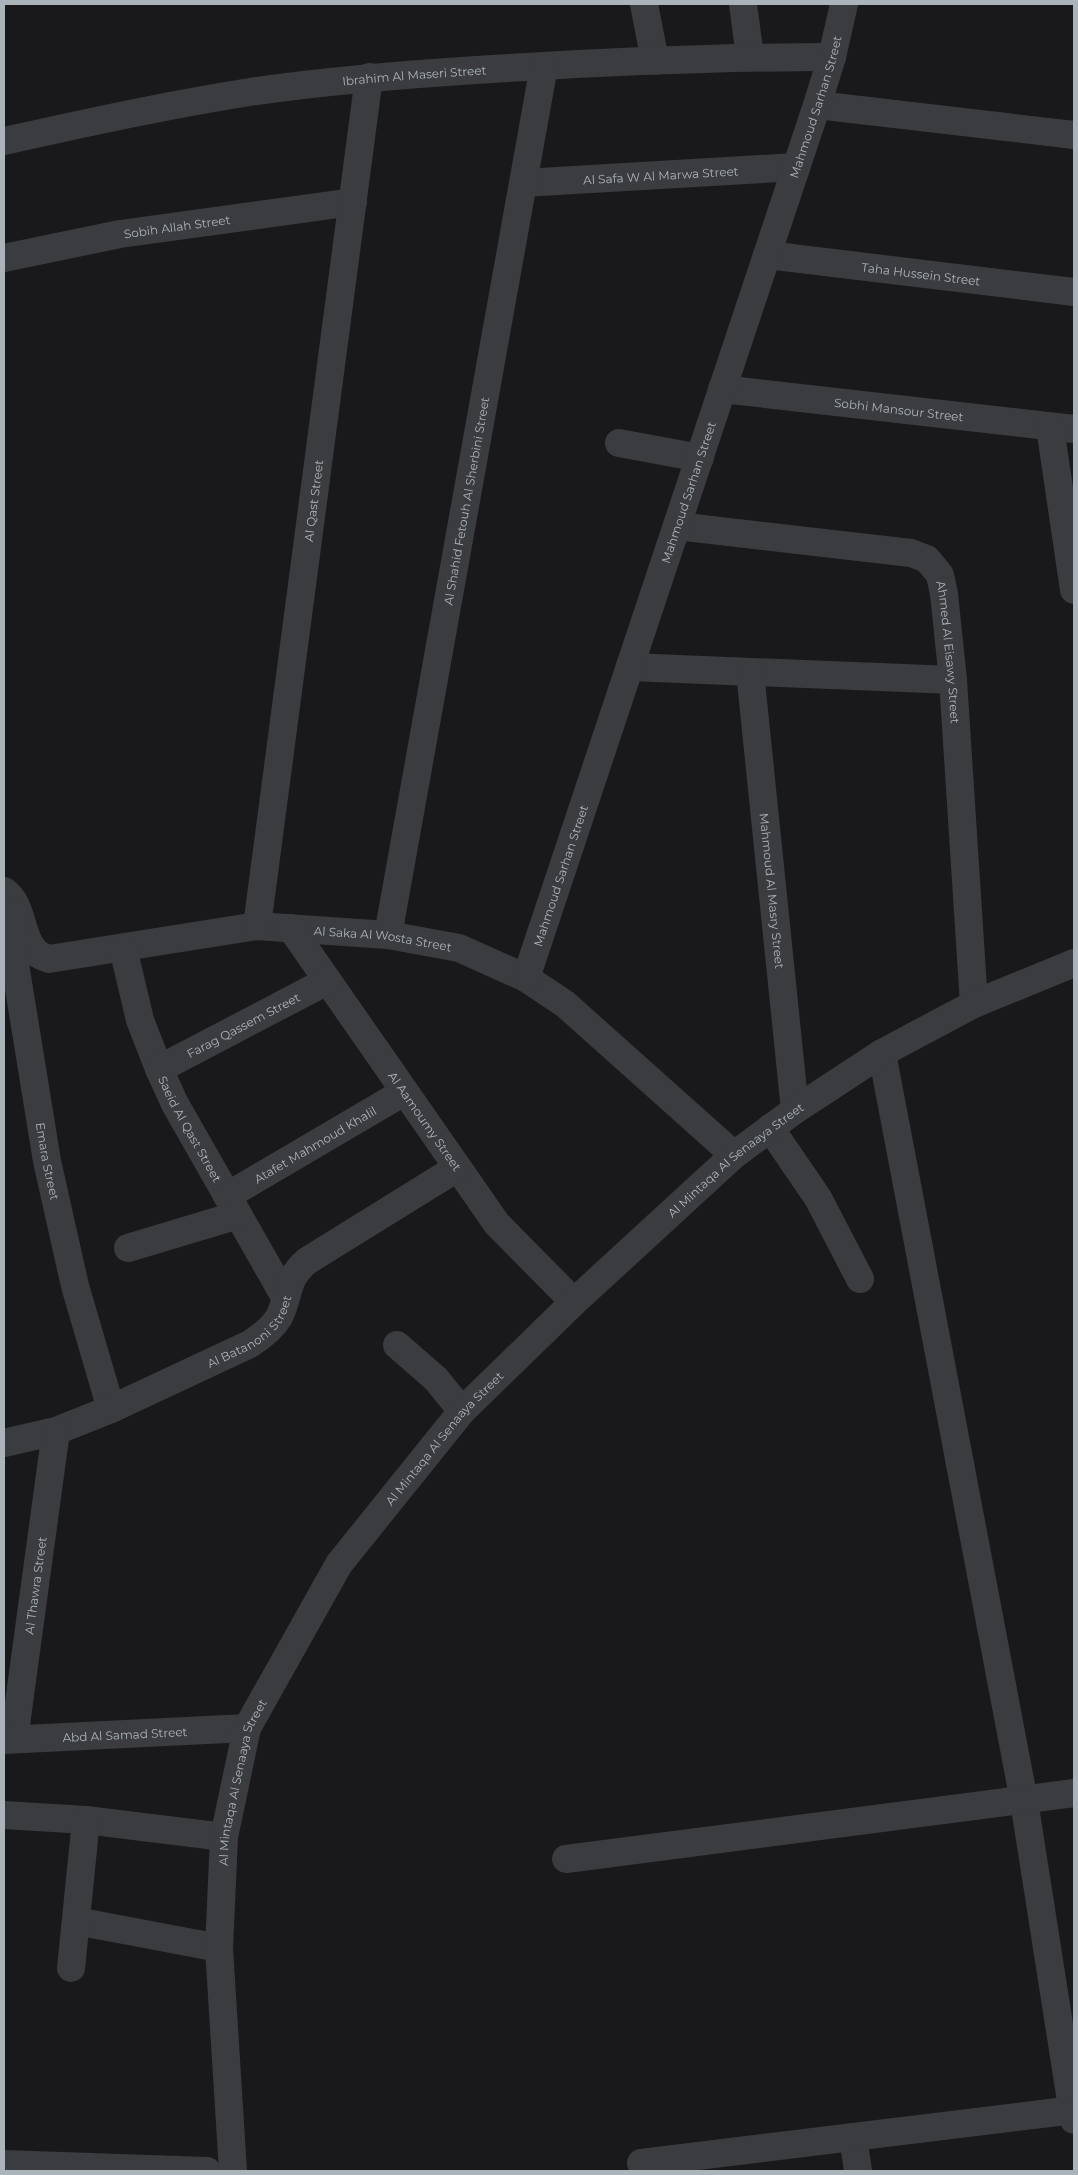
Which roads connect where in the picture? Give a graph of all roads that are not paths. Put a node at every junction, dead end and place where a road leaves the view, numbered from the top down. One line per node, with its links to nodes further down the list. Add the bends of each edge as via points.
1 (644, 4): 6 (street)
2 (743, 4): 4 (street)
3 (844, 4): 5 (street, Mahmoud Sarhan Street)
4 (750, 57): 5 (street, Ibrahim Al Maseri Street); 6 (street, Ibrahim Al Maseri Street)
5 (832, 57): 9 (street, Mahmoud Sarhan Street)
6 (655, 61): 7 (street, Ibrahim Al Maseri Street)
7 (544, 66): 8 (street, Ibrahim Al Maseri Street); 13 (street, Al Shahid Fetouh Al Sherbini Street)
8 (369, 77): 11 (street, Ibrahim Al Maseri Street, via 144,110); 14 (street, Al Qast Street)
9 (817, 105): 10 (street); 12 (street, Mahmoud Sarhan Street)
10 (1074, 135)
11 (4, 141)
12 (796, 167): 13 (street, Al Safa W Al Marwa Street); 15 (street, Mahmoud Sarhan Street)
13 (523, 184): 30 (street, Al Shahid Fetouh Al Sherbini Street)
14 (353, 202): 16 (street, Sobih Allah Street, via 120,234); 28 (street, Al Qast Street)
15 (767, 255): 17 (street, Taha Hussein Street); 18 (street, Mahmoud Sarhan Street)
16 (4, 258)
17 (1074, 292)
18 (722, 390): 19 (street, Sobhi Mansour Street); 21 (street, Mahmoud Sarhan Street)
19 (1062, 428): 23 (street)
20 (619, 443): 21 (street)
21 (700, 458): 22 (street, Mahmoud Sarhan Street)
22 (677, 526): 24 (street, Mahmoud Sarhan Street); 26 (street, Ahmed Al Eisawy Street, via 912,553 927,559 940,575)
23 (1074, 590)
24 (630, 667): 25 (street); 33 (street, Mahmoud Sarhan Street)
25 (750, 672): 26 (street); 39 (street, Mahmoud Al Masry Street)
26 (953, 680): 35 (street, Ahmed Al Eisawy Street)
27 (11, 899): 31 (street, Al Saka Al Wosta Street, via 37,954 49,959); 49 (street, Emara Street, via 14,958 47,1161 76,1286)
28 (257, 926): 29 (street, Al Saka Al Wosta Street); 31 (street, Al Saka Al Wosta Street)
29 (291, 928): 30 (street, Al Saka Al Wosta Street); 34 (street, Al Aamoumy Street)
30 (388, 935): 33 (street, Al Saka Al Wosta Street, via 459,948)
31 (123, 948): 37 (street, Saeid Al Qast Street, via 140,1020)
32 (1074, 964): 35 (street, Al Mintaqa Al Senaaya Street)
33 (526, 978): 41 (street, Al Saka Al Wosta Street, via 564,1004)
34 (327, 981): 37 (street, Farag Qassem Street); 38 (street, Al Aamoumy Street)
35 (974, 1004): 36 (street, Al Mintaqa Al Senaaya Street)
36 (882, 1053): 39 (street, Al Mintaqa Al Senaaya Street); 56 (street)
37 (159, 1069): 43 (street, Saeid Al Qast Street)
38 (404, 1092): 42 (street, Al Aamoumy Street); 43 (street, Atafet Mahmoud Khalil)
39 (795, 1110): 40 (street, Al Mintaqa Al Senaaya Street)
40 (770, 1128): 41 (street, Al Mintaqa Al Senaaya Street); 45 (street, via 818,1198)
41 (734, 1156): 47 (street, Al Mintaqa Al Senaaya Street)
42 (457, 1168): 46 (street, Al Batanoni Street, via 308,1261 296,1271); 47 (street, Al Aamoumy Street, via 497,1224)
43 (233, 1205): 44 (street, Atafet Mahmoud Khalil); 46 (street, Saeid Al Qast Street)
44 (128, 1248)
45 (860, 1279)
46 (285, 1297): 49 (street, Al Batanoni Street, via 279,1317 266,1333 250,1344)
47 (574, 1302): 50 (street, Al Mintaqa Al Senaaya Street)
48 (397, 1345): 50 (street, via 436,1379)
49 (111, 1409): 51 (street, Al Batanoni Street)
50 (462, 1411): 53 (street, Al Mintaqa Al Senaaya Street, via 339,1564)
51 (56, 1431): 52 (street, Al Batanoni Street); 54 (street, Al Thawra Street)
52 (4, 1442)
53 (247, 1728): 54 (street, Abd Al Samad Street); 59 (street, Al Mintaqa Al Senaaya Street)
54 (9, 1740)
55 (1074, 1793): 56 (street)
56 (1024, 1801): 60 (street); 64 (street)
57 (4, 1815): 58 (street)
58 (86, 1820): 59 (street); 61 (street)
59 (224, 1838): 62 (street, Al Mintaqa Al Senaaya Street)
60 (566, 1859)
61 (76, 1921): 62 (street); 63 (street)
62 (220, 1948): 69 (street, Al Mintaqa Al Senaaya Street)
63 (71, 1968)
64 (1074, 2113): 65 (street)
65 (853, 2137): 66 (street); 70 (street)
66 (641, 2163)
67 (4, 2164): 68 (street)
68 (208, 2171)
69 (233, 2171)
70 (858, 2171)

